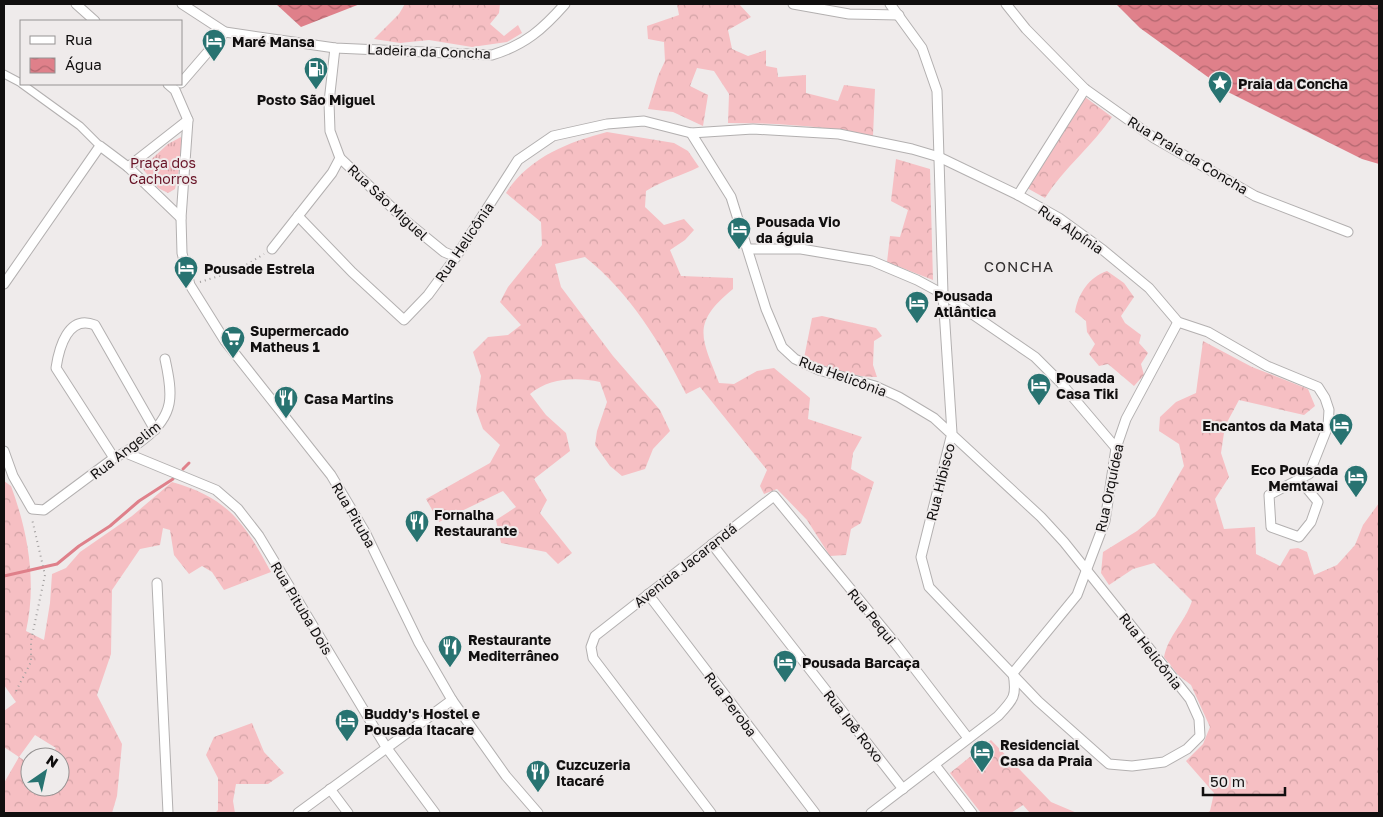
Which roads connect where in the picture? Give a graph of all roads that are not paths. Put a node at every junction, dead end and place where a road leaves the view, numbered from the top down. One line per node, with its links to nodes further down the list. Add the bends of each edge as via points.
1 (76, 4): 8 (street)
2 (182, 4): 9 (street)
3 (565, 4): 10 (street, Ladeira da Concha, via 545,26 515,48 492,55)
4 (793, 4): 7 (street, via 849,14)
5 (890, 4): 7 (street, Rua Hibisco)
6 (1006, 4): 16 (street, Rua Praia da Concha)
7 (899, 14): 20 (street, Rua Hibisco, via 922,48 932,72 937,91)
8 (94, 20)
9 (225, 32): 10 (street, Ladeira da Concha); 12 (street)
10 (335, 48): 21 (street, Rua São Miguel, via 329,102 330,131)
11 (4, 74): 13 (street)
12 (182, 82)
13 (20, 83)
14 (23, 85): 19 (street, via 80,126)
15 (179, 86): 17 (street)
16 (1085, 89): 23 (street); 26 (street, Rua Praia da Concha, via 1154,138 1255,196)
17 (188, 120): 22 (street); 25 (street, Rua Pituba)
18 (691, 133): 20 (street, Rua Alpínia, via 753,129 839,134 912,148); 28 (street, Rua Helicônia, via 732,197); 29 (street, Rua Helicônia, via 644,121 607,124 553,136 518,160)
19 (100, 146): 22 (street); 30 (street)
20 (939, 157): 23 (street, Rua Alpínia); 31 (street, Rua Hibisco)
21 (340, 158): 24 (street); 29 (street, Rua São Miguel, via 406,221 444,252)
22 (128, 167): 25 (street)
23 (1018, 195): 32 (street, Rua Alpínia, via 1059,218 1103,250 1149,288)
24 (298, 216): 27 (street); 29 (street, Rua Helicônia, via 404,320 428,295)
25 (180, 218): 47 (street, Rua Pituba, via 182,253 190,285 225,341 331,475 365,532)
26 (1348, 232)
27 (272, 249)
28 (748, 249): 31 (street, via 801,249 872,261); 35 (street, Rua Helicônia, via 766,309 782,347 795,359 899,397)
29 (456, 257)
30 (4, 284)
31 (943, 294): 35 (street, Rua Hibisco); 36 (street, via 1035,357)
32 (1178, 322): 36 (street, Rua Orquídea, via 1126,419); 40 (street, via 1208,332 1267,366 1318,387 1329,410 1328,426 1310,474)
33 (165, 360): 34 (street, Rua Angelim, via 171,385 170,407)
34 (155, 430): 38 (street, Rua Angelim); 39 (street, via 95,325 78,323 59,348 56,368)
35 (952, 433): 43 (street, Rua Helicônia, via 1042,517); 46 (street, Rua Hibisco, via 921,557 929,586)
36 (1116, 448): 43 (street, Rua Orquídea, via 1105,521)
37 (4, 451): 39 (street, Rua Angelim, via 13,476 32,509 44,510)
38 (126, 453): 39 (street, Rua Angelim); 50 (street, Rua Pituba Dois, via 216,490 238,509 259,536)
39 (114, 458)
40 (1300, 480): 40 (street, via 1268,495 1271,527 1298,537 1311,522 1318,502)
41 (774, 496): 42 (street, Avenida Jacarandá); 49 (street, Rua Pequi)
42 (712, 544): 45 (street, Avenida Jacarandá); 53 (street, Rua Ipê Roxo)
43 (1087, 571): 46 (street, Rua Orquídea, via 1077,595); 48 (street, Rua Helicônia, via 1190,699)
44 (157, 583): 54 (street)
45 (648, 594): 59 (street, Avenida Jacarandá, via 595,636 591,646 593,658); 60 (street, Rua Peroba)
46 (1013, 672): 48 (street, Rua Hibisco, via 1038,701 1108,764 1132,766 1164,762 1187,749 1200,736); 49 (street, via 1016,692 1012,702)
47 (452, 700): 50 (street); 58 (street, Rua Pituba, via 506,776)
48 (1199, 719)
49 (968, 738): 51 (street)
50 (386, 747): 52 (street); 57 (street, Rua Pituba Dois)
51 (935, 765): 53 (street); 62 (street)
52 (330, 789): 55 (street); 56 (street)
53 (903, 789): 61 (street)
54 (168, 813)
55 (298, 813)
56 (348, 813)
57 (435, 813)
58 (538, 813)
59 (711, 813)
60 (815, 813)
61 (872, 813)
62 (972, 813)

